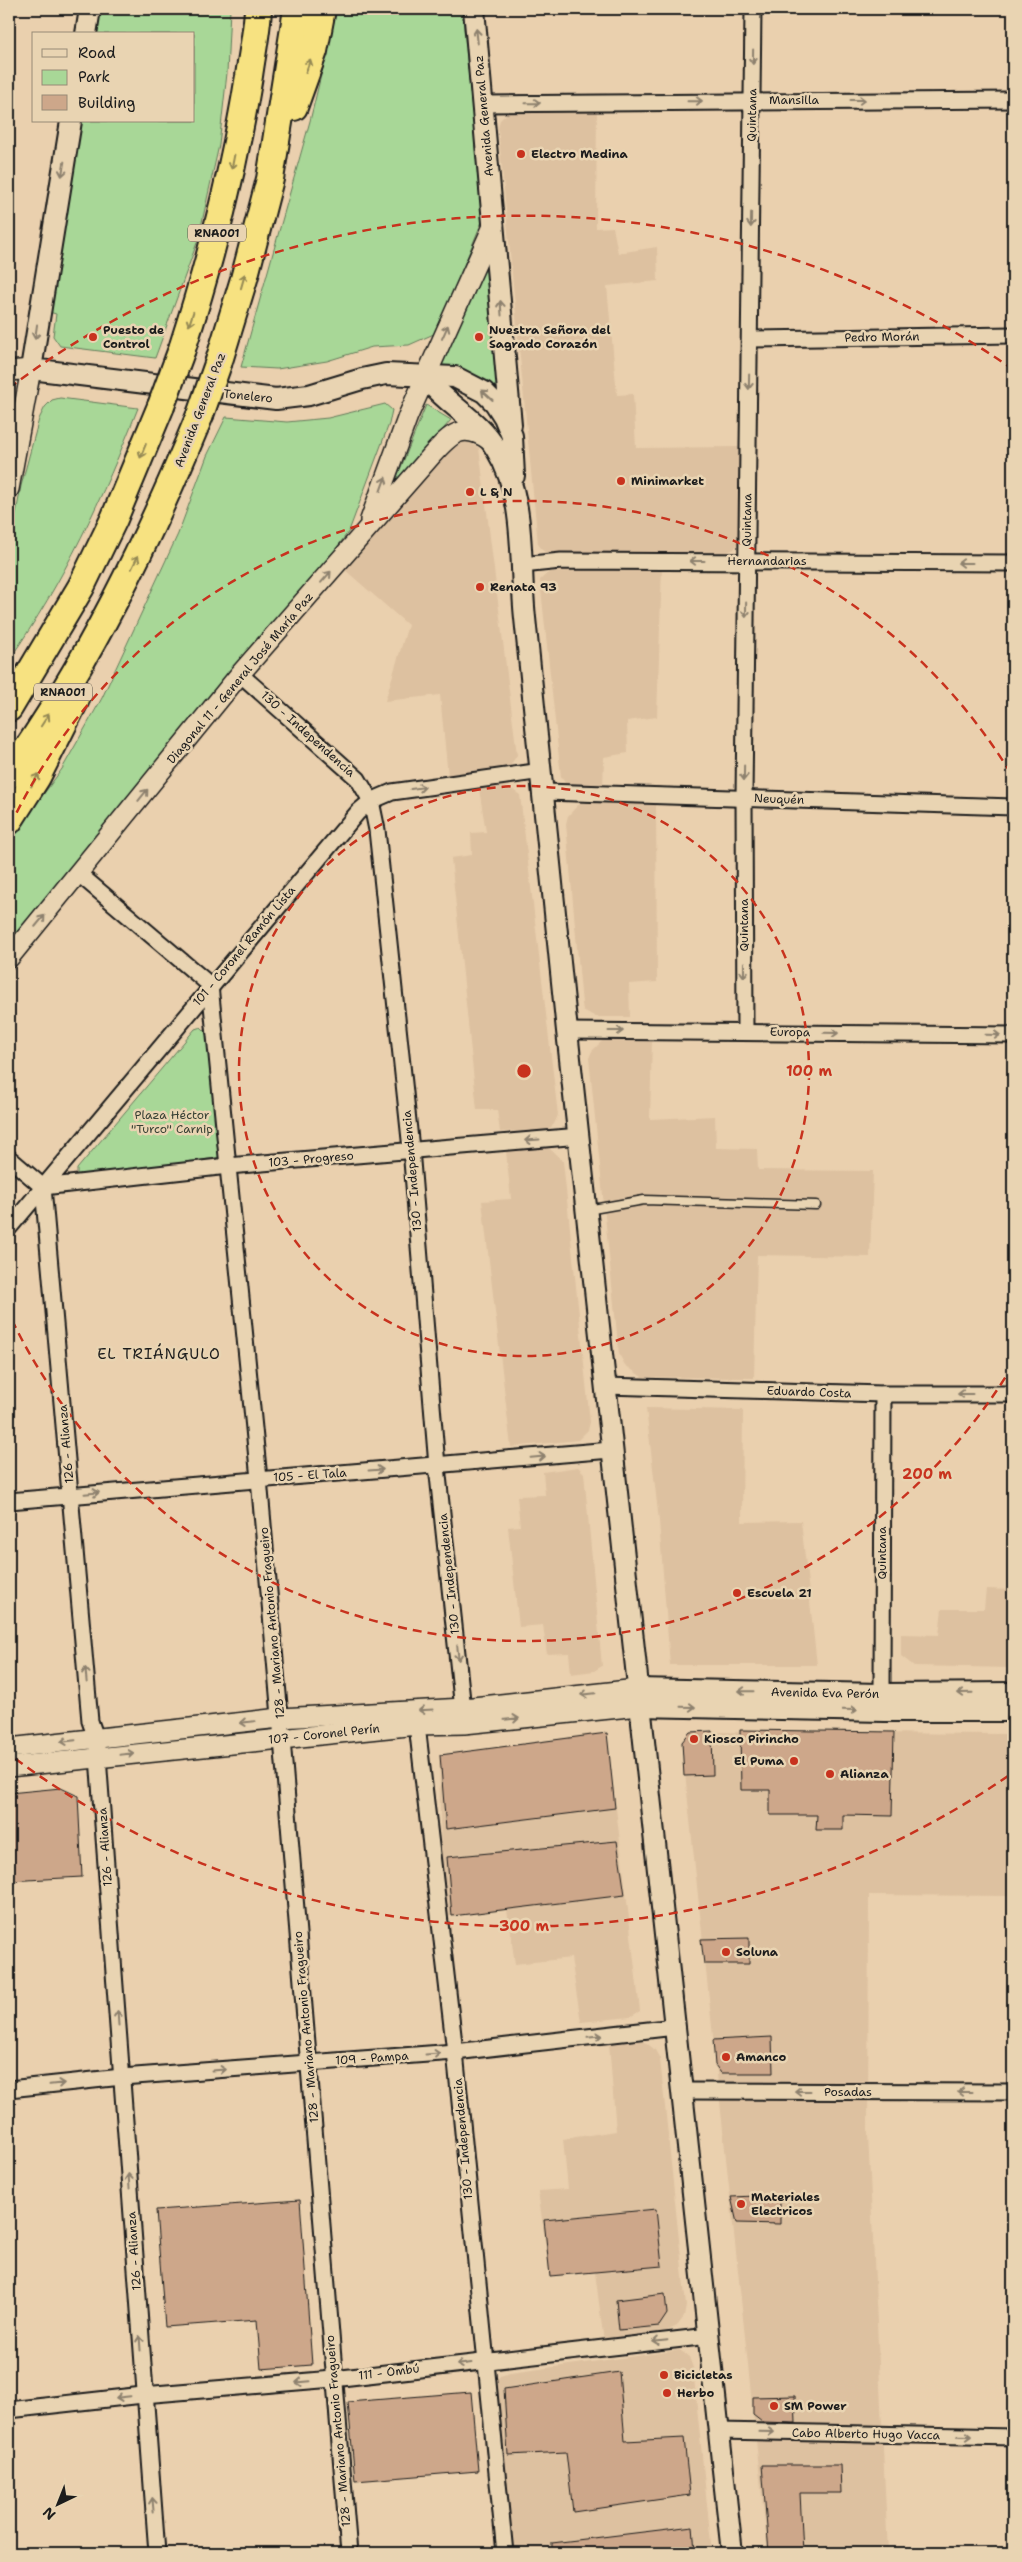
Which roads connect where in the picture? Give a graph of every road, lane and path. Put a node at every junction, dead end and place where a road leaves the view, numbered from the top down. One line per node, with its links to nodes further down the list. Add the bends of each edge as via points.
1 (90, 9): 8 (main road)
2 (242, 9): 12 (highway)
3 (258, 9): 12 (highway, RNA001)
4 (297, 9): 14 (highway, Avenida General Paz / RNA001)
5 (322, 9): 14 (highway, one-way to 5, via 314,51)
6 (474, 9): 11 (main road, Avenida General Paz, one-way to 6)
7 (753, 9): 9 (street, Quintana, one-way to 9)
8 (86, 32)
9 (753, 100): 10 (street, Mansilla, one-way to 10); 11 (street, Mansilla, one-way to 9); 17 (street, Quintana, one-way to 17)
10 (1013, 100)
11 (484, 104): 15 (main road, Avenida General Paz)
12 (243, 114): 29 (highway, RNA001, one-way to 29, bridge, via 217,234 182,349 114,519)
13 (71, 122): 18 (main road, one-way to 18)
14 (270, 179): 30 (highway, Avenida General Paz / RNA001, one-way to 14, bridge, via 171,486 200,415 244,279)
15 (494, 224): 20 (street, Avenida General Paz, one-way to 15); 21 (main road, Avenida General Paz, one-way to 15)
16 (1013, 335): 17 (street, Pedro Morán)
17 (750, 339): 26 (street, Quintana, one-way to 26)
18 (31, 368): 19 (street, Tonelero); 20 (main road, Tonelero, via 276,399 309,395 386,374); 23 (street)
19 (9, 371)
20 (425, 377): 21 (main road, Tonelero, one-way to 20, via 495,403 484,392 455,377); 22 (main road, via 437,393); 25 (street, Avenida General Paz, one-way to 20)
21 (512, 436): 24 (main road, Avenida General Paz)
22 (490, 440): 24 (main road); 25 (street, Diagonal 11 - General José María Paz, via 467,430 447,438)
23 (9, 489)
24 (515, 490): 28 (main road, Avenida General Paz)
25 (366, 529): 31 (street, Diagonal 11 - General José María Paz, one-way to 25)
26 (746, 561): 27 (street, Hernandarias, one-way to 26); 28 (street, Hernandarias, one-way to 28, via 561,561); 37 (street, Quintana, one-way to 37)
27 (1013, 563)
28 (522, 565): 34 (main road, Avenida General Paz, via 524,616)
29 (80, 587): 32 (highway); 33 (highway, RNA001)
30 (113, 606): 35 (highway, Avenida General Paz / RNA001, one-way to 30, via 60,698); 40 (highway, one-way to 30, via 37,777 79,695)
31 (240, 674): 38 (street, 130 - Independencia, via 358,779); 41 (street, Diagonal 11 - General José María Paz, one-way to 31)
32 (9, 685)
33 (9, 708)
34 (542, 771): 36 (main road, Avenida General Paz); 38 (street, 101 - Coronel Ramón Lista, one-way to 34, via 392,792)
35 (9, 775)
36 (545, 792): 37 (street, Neuquén); 45 (main road, Avenida General Paz)
37 (744, 798): 39 (street, Neuquén); 44 (street, Quintana, one-way to 44)
38 (371, 801): 43 (street, 101 - Coronel Ramón Lista, via 344,826); 48 (street, 130 - Independencia, via 378,840)
39 (1013, 807)
40 (9, 821)
41 (79, 874): 42 (street, Diagonal 11 - General José María Paz, one-way to 41); 43 (street)
42 (9, 958)
43 (210, 985): 50 (street, 128 - Mariano Antonio Fragueiro); 51 (street, 101 - Coronel Ramón Lista)
44 (745, 1031): 45 (street, Europa, one-way to 44); 46 (street, Europa, one-way to 46)
45 (567, 1032): 47 (main road, Avenida General Paz)
46 (1013, 1035)
47 (580, 1136): 48 (street, 103 - Progreso, one-way to 48); 53 (main road, Avenida General Paz)
48 (411, 1149): 50 (street, 103 - Progreso); 59 (street, 130 - Independencia)
49 (9, 1158): 51 (street)
50 (228, 1166): 51 (street, 103 - Progreso); 60 (street, 128 - Mariano Antonio Fragueiro)
51 (43, 1187): 54 (street, 101 - Coronel Ramón Lista); 61 (street, 126 - Alianza)
52 (816, 1205): 53 (lane, via 644,1200)
53 (587, 1210): 55 (main road, Avenida General Paz)
54 (9, 1228)
55 (605, 1386): 56 (street, Eduardo Costa); 58 (main road, Avenida General Paz)
56 (883, 1394): 57 (street, Eduardo Costa, one-way to 56); 65 (street, Quintana)
57 (1013, 1394)
58 (611, 1450): 59 (street, 105 - El Tala, one-way to 58); 64 (main road, Avenida General Paz)
59 (437, 1466): 60 (street, 105 - El Tala, one-way to 59); 67 (street, 130 - Independencia, one-way to 67)
60 (259, 1479): 61 (street, 105 - El Tala, one-way to 60); 68 (street, 128 - Mariano Antonio Fragueiro)
61 (71, 1495): 62 (street, 105 - El Tala); 70 (street, 126 - Alianza, one-way to 61, via 90,1721)
62 (9, 1501)
63 (1013, 1693): 65 (main road, Avenida Eva Perón, one-way to 65)
64 (638, 1698): 65 (main road, Avenida Eva Perón); 67 (street, 107 - Coronel Perín); 75 (main road, Avenida General Paz)
65 (884, 1702): 66 (main road, Avenida Eva Perón)
66 (1013, 1711)
67 (464, 1716): 68 (street, 107 - Coronel Perín, one-way to 68); 69 (street, 107 - Coronel Perín)
68 (280, 1718): 70 (street, 107 - Coronel Perín, one-way to 70); 71 (street, 128 - Mariano Antonio Fragueiro)
69 (418, 1725): 71 (street, 107 - Coronel Perín); 76 (street, 130 - Independencia)
70 (96, 1738): 72 (street, 107 - Coronel Perín, one-way to 72); 73 (street, 126 - Alianza)
71 (282, 1738): 73 (street, 107 - Coronel Perín, one-way to 71); 77 (street, 128 - Mariano Antonio Fragueiro)
72 (9, 1748)
73 (98, 1757): 74 (street, 107 - Coronel Perín); 78 (street, 126 - Alianza, one-way to 73)
74 (9, 1767)
75 (675, 2028): 76 (street, 109 - Pampa, one-way to 75); 80 (main road, Avenida General Paz)
76 (455, 2052): 77 (street, 109 - Pampa, one-way to 76); 83 (street, 130 - Independencia)
77 (310, 2063): 78 (street, 109 - Pampa, one-way to 77); 84 (street, 128 - Mariano Antonio Fragueiro)
78 (122, 2077): 79 (street, 109 - Pampa, one-way to 78); 85 (street, 126 - Alianza, one-way to 78)
79 (9, 2089)
80 (682, 2091): 81 (street, Posadas, one-way to 80); 82 (main road, Avenida General Paz)
81 (1013, 2092)
82 (709, 2336): 83 (street, 111 - Ombú, one-way to 83); 87 (main road, Avenida General Paz)
83 (484, 2361): 84 (street, 111 - Ombú, one-way to 84); 91 (street, 130 - Independencia)
84 (333, 2379): 85 (street, 111 - Ombú, one-way to 85); 90 (street, 128 - Mariano Antonio Fragueiro)
85 (143, 2395): 86 (street, 111 - Ombú, one-way to 86); 89 (street, 126 - Alianza, one-way to 85)
86 (9, 2410)
87 (719, 2431): 88 (street, Cabo Alberto Hugo Vacca, one-way to 88); 92 (main road, Avenida General Paz)
88 (1013, 2437)
89 (157, 2553)
90 (349, 2553)
91 (505, 2553)
92 (732, 2553)

